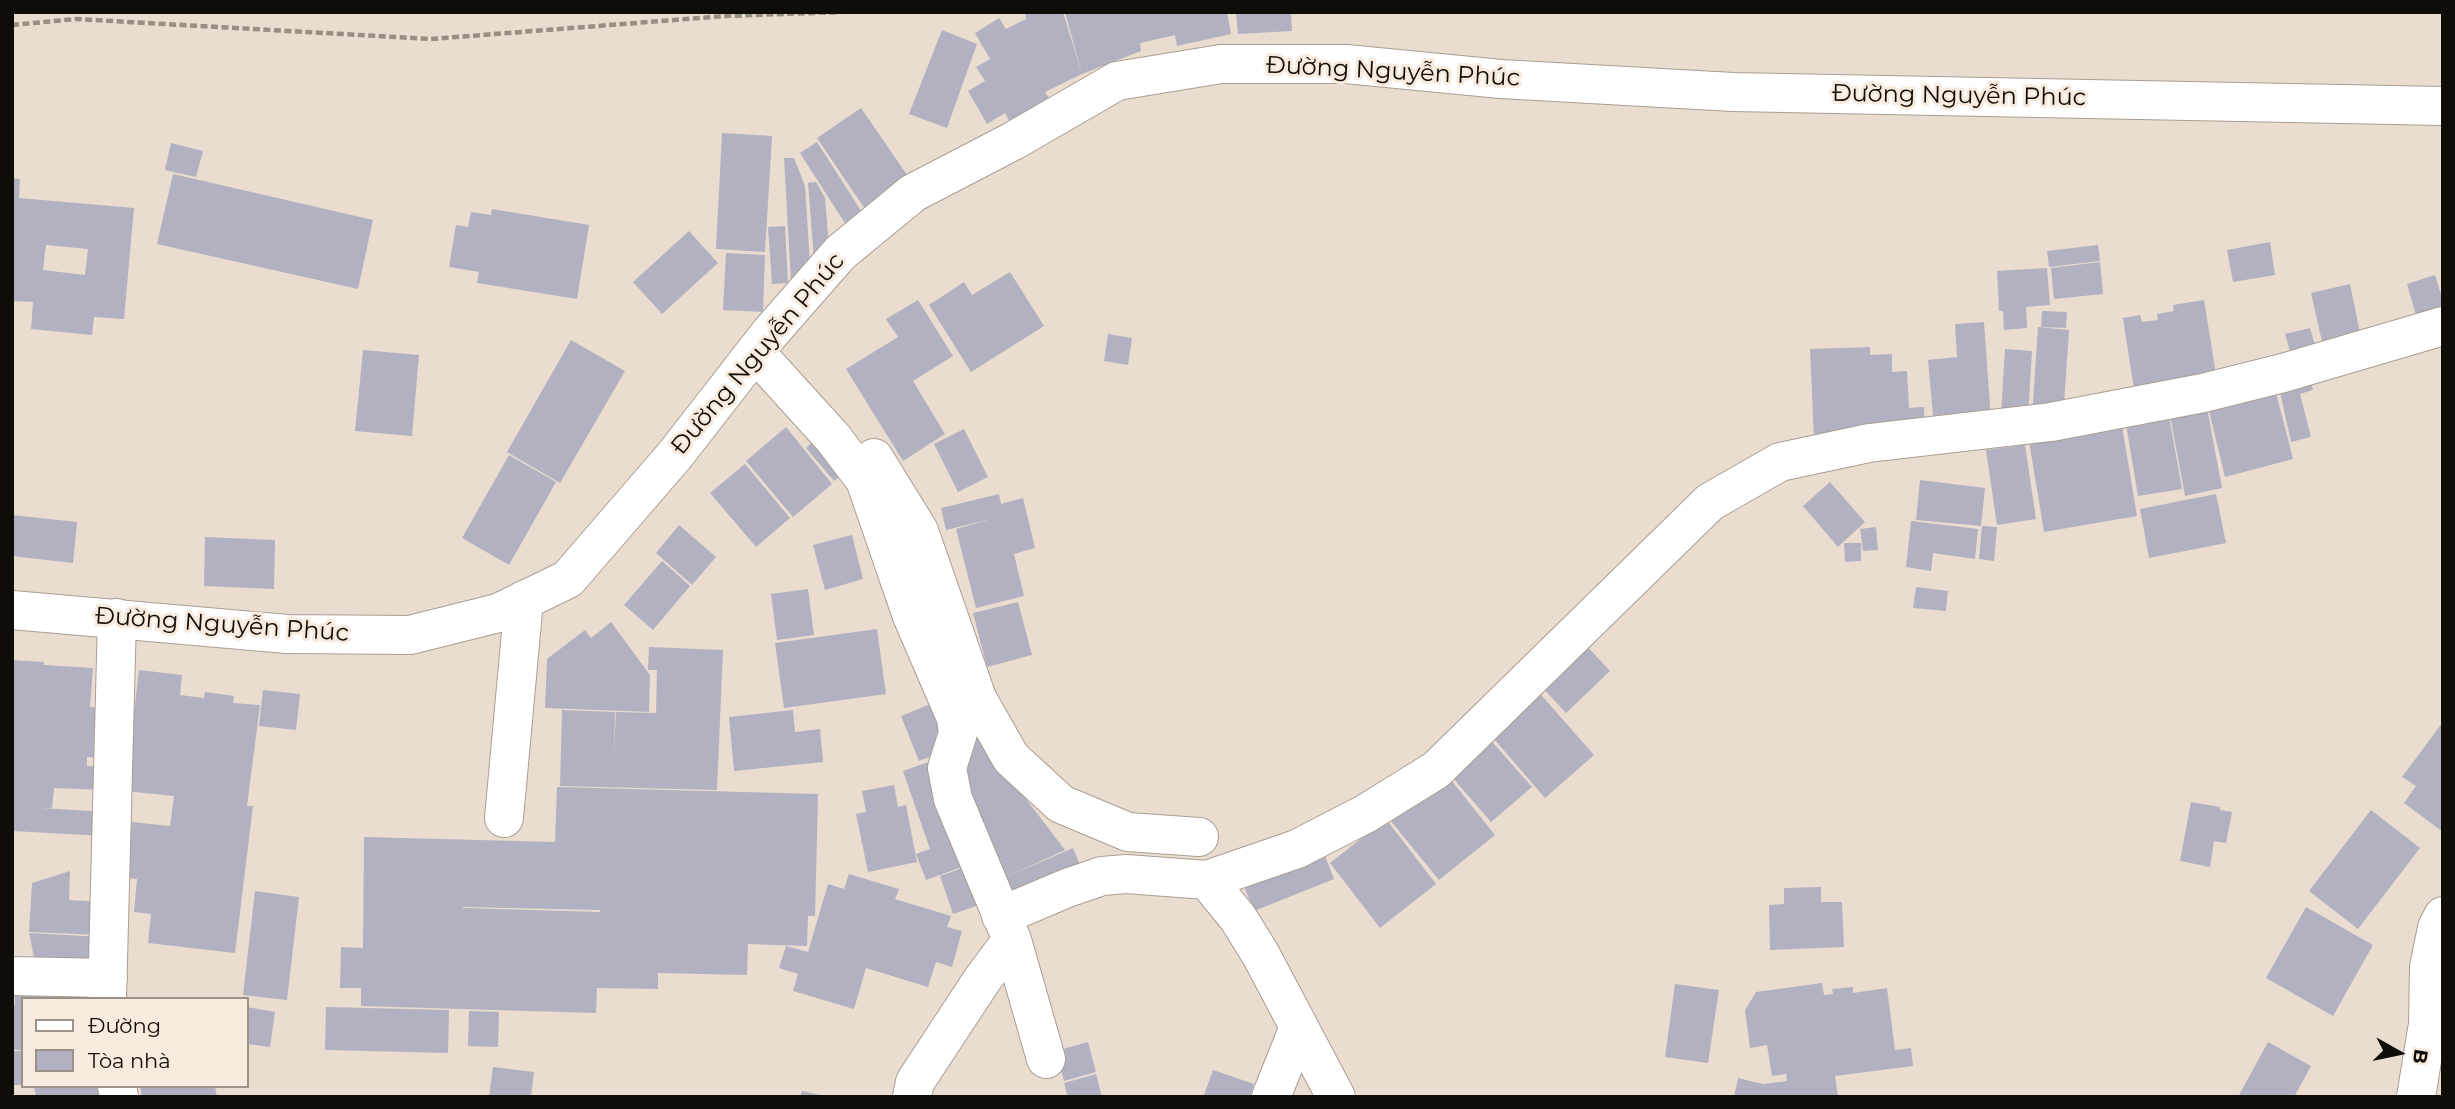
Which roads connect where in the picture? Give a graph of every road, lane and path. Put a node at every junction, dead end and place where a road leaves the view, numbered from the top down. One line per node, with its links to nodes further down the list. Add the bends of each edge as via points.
1 (841, 12): 2 (path, via 726,16 431,39 76,19)
2 (12, 25)
3 (2443, 106): 5 (street, Đường Nguyễn Phúc, via 1733,92 1501,79 1346,64 1221,64 1117,81 913,193 840,253)
4 (2443, 326): 11 (street, via 2203,393 2051,422 1869,443 1780,462 1710,502 1436,770 1297,849)
5 (763, 342): 6 (street, Đường Nguyễn Phúc, via 568,579); 10 (street, via 858,430 919,531 977,698 1011,758 1061,804 1128,832); 13 (street, via 865,480 912,616 956,718 958,733 947,768 953,799)
6 (524, 600): 8 (street, Đường Nguyễn Phúc, via 498,613 410,635 287,634); 9 (street)
7 (12, 610): 8 (street, Đường Nguyễn Phúc)
8 (117, 618): 15 (street)
9 (504, 818)
10 (1199, 837)
11 (1207, 880): 13 (street, via 1102,876 1067,888); 16 (street, via 1238,918)
12 (2443, 916): 21 (street, via 2430,967 2428,1024)
13 (1007, 928): 17 (street); 18 (street, via 982,980 915,1083)
14 (12, 976): 15 (street)
15 (107, 988)
16 (1299, 1027): 19 (street); 20 (street)
17 (1046, 1059)
18 (912, 1097)
19 (1271, 1097)
20 (1336, 1097)
21 (2416, 1097)

